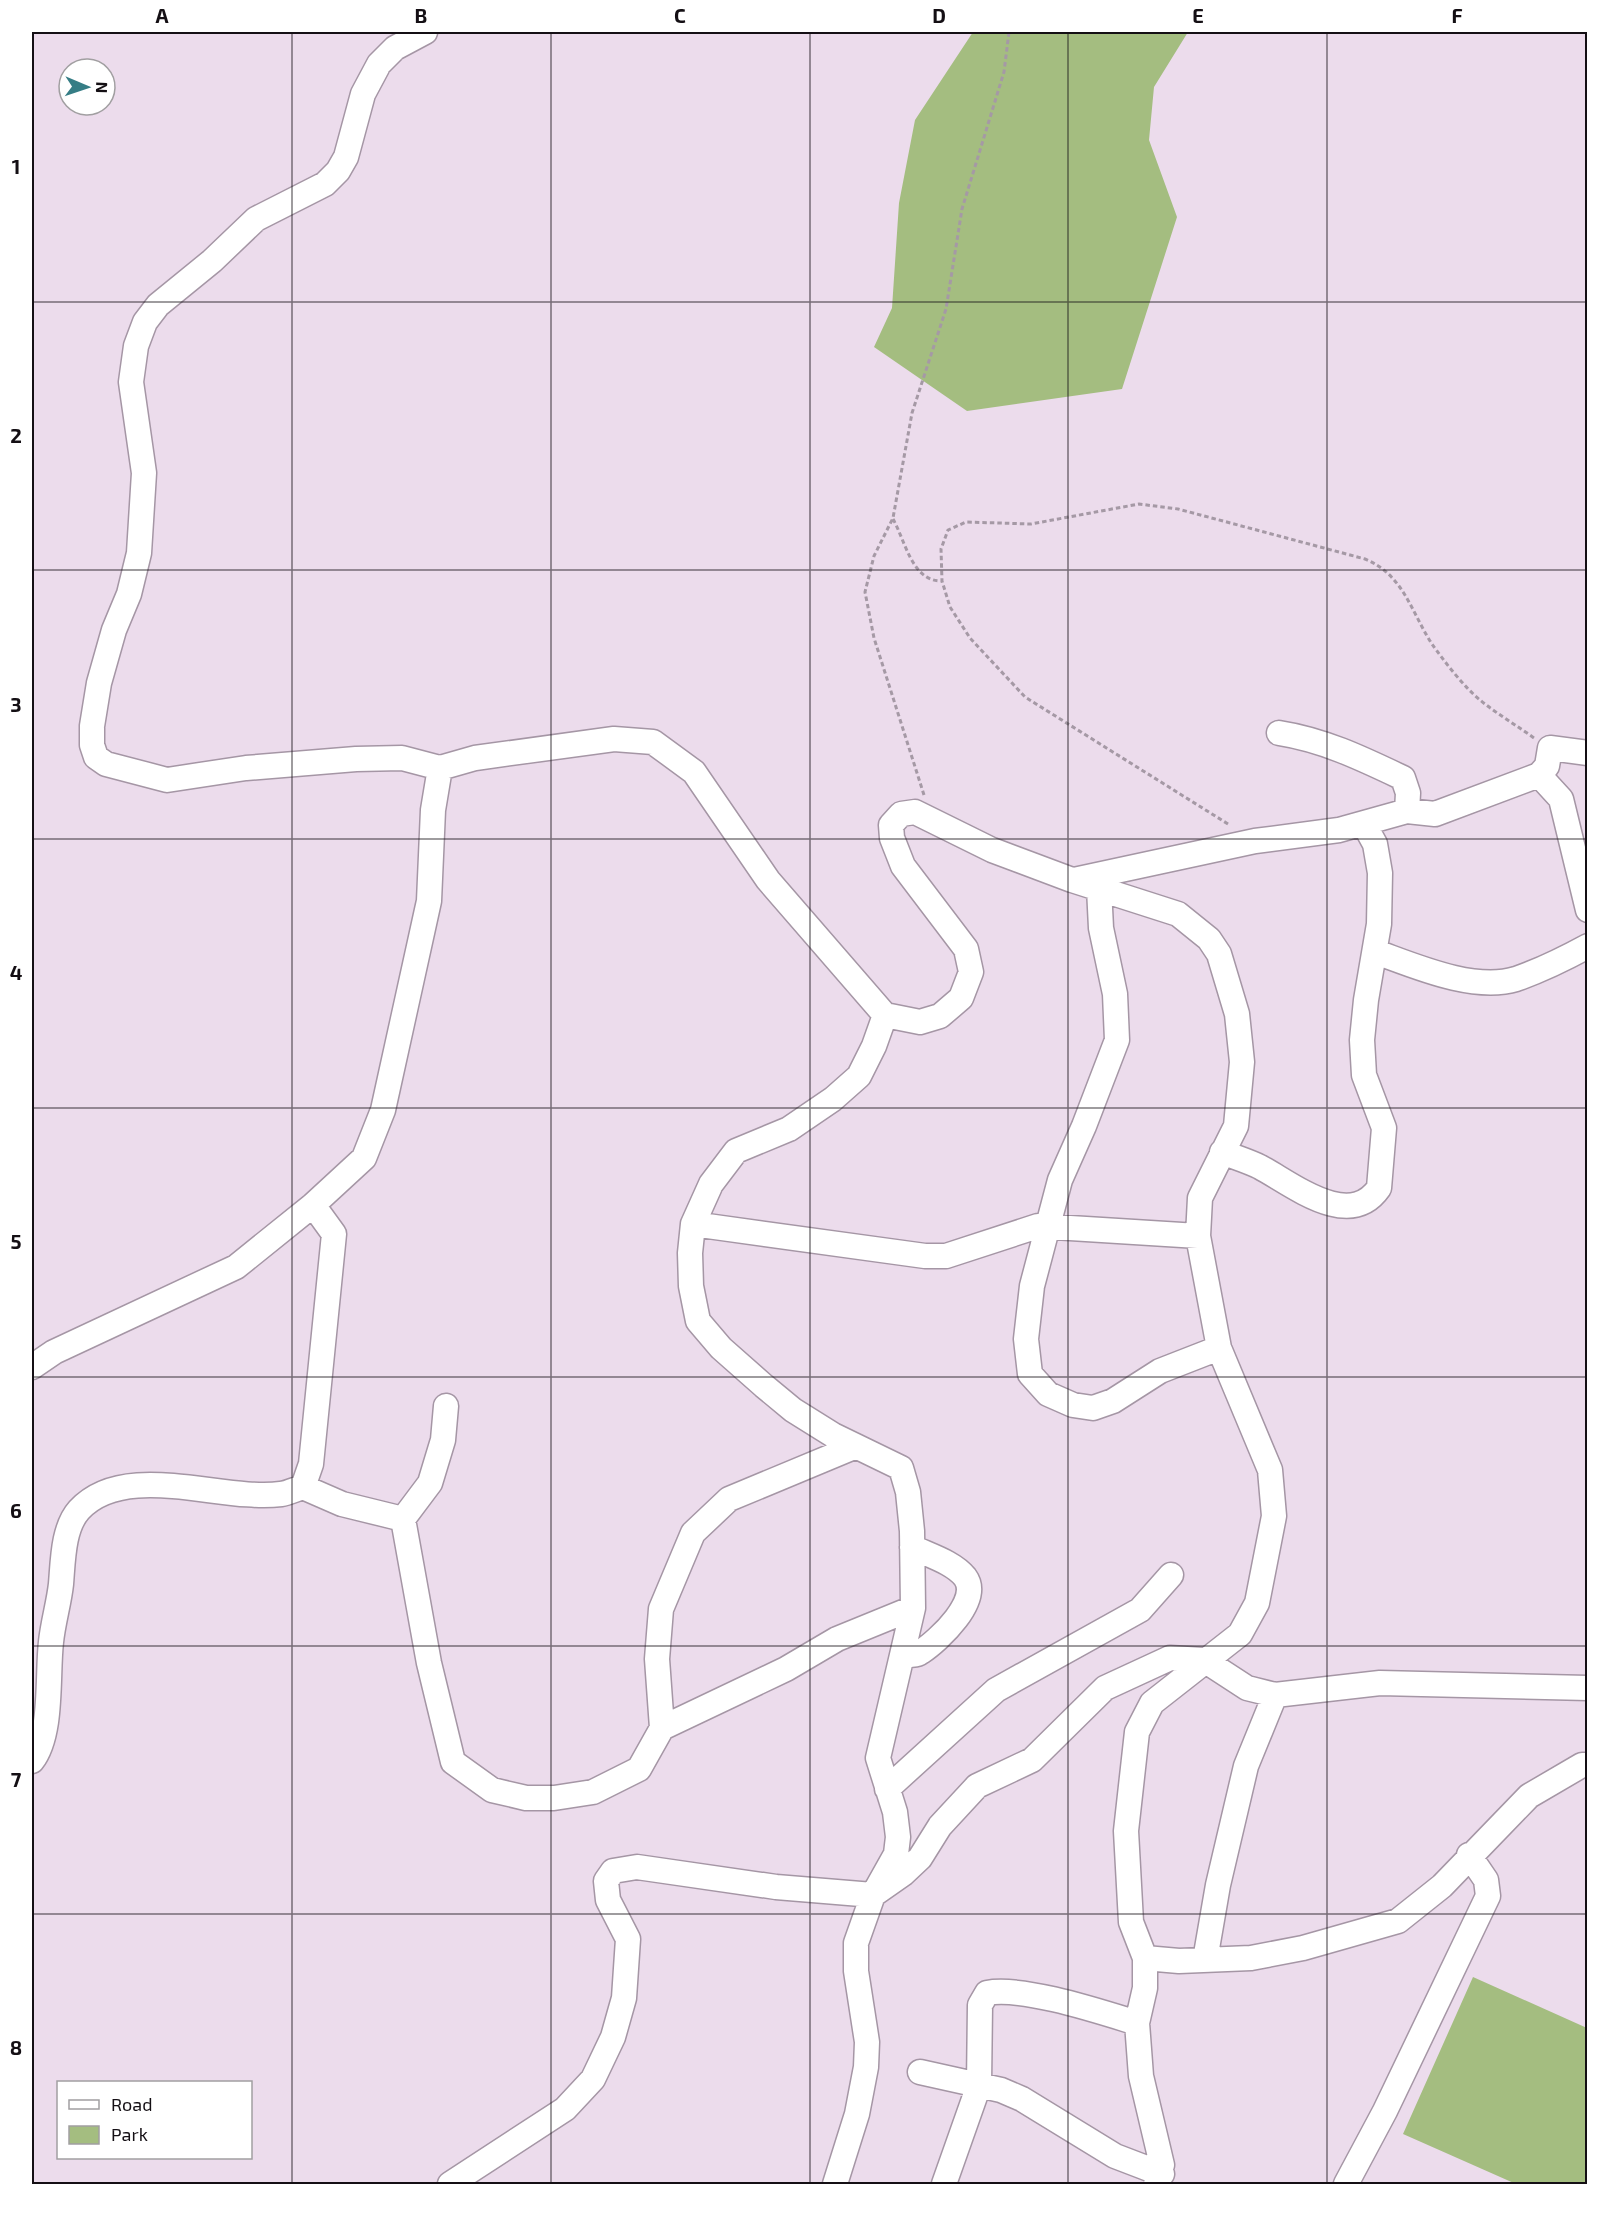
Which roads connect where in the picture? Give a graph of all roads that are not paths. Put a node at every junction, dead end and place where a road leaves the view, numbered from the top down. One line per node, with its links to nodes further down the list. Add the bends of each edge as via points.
1 (425, 32): 4 (street, via 394,48 379,64 363,94 346,157 338,171 325,184 256,219 213,261 158,305 145,322 136,346 131,382 144,473 139,553 99,683 92,745 96,757 106,764 167,780 246,768 356,759 402,758)
2 (1279, 733): 6 (street, via 1352,753 1403,778 1408,793)
3 (1587, 753): 5 (street, via 1550,748 1547,766)
4 (440, 768): 13 (street, via 475,758 614,739 653,742 694,772 768,880); 15 (street, via 433,810 429,900 383,1110 364,1158)
5 (1539, 775): 6 (street, via 1435,814); 10 (street, via 1561,799)
6 (1407, 811): 7 (street)
7 (1364, 824): 8 (street, via 1255,841); 12 (street, via 1376,844 1380,873)
8 (1072, 880): 9 (street); 13 (street, via 992,850 915,812 902,814 891,825 903,866 966,949 971,972 961,998 940,1017 920,1022)
9 (1099, 888): 14 (street, via 1178,914 1209,939 1219,954 1237,1014 1242,1062 1236,1126); 17 (street, via 1101,928 1115,994 1117,1040 1060,1180)
10 (1587, 910)
11 (1587, 946): 12 (street, via 1514,980 1450,978)
12 (1376, 952): 14 (street, via 1362,1041 1364,1075 1384,1128 1379,1188 1355,1205 1340,1205 1297,1190 1261,1168)
13 (885, 1015): 16 (street, via 859,1076 789,1129 736,1151 711,1184)
14 (1222, 1152): 18 (street, via 1200,1198)
15 (313, 1204): 20 (street, via 236,1267 54,1352); 23 (street, via 334,1234 311,1464)
16 (693, 1224): 17 (street, via 925,1256 946,1256 1038,1226); 22 (street, via 691,1286 698,1322 721,1348 793,1410)
17 (1049, 1226): 18 (street); 19 (street, via 1032,1286 1026,1339 1030,1374 1048,1394 1083,1408 1103,1405 1160,1371)
18 (1198, 1236): 19 (street)
19 (1219, 1348): 30 (street, via 1270,1470 1274,1516 1257,1603 1240,1634)
20 (32, 1367)
21 (446, 1406): 24 (street, via 443,1440 430,1483)
22 (854, 1447): 25 (street, via 901,1468 908,1492); 33 (street, via 729,1499 693,1533 661,1609 657,1659)
23 (303, 1487): 24 (street, via 342,1504); 28 (street, via 282,1494 244,1494 140,1485 110,1489 88,1501 77,1512 68,1531)
24 (403, 1519): 33 (street, via 429,1664 453,1761 492,1790 526,1798 555,1798 592,1792 639,1769)
25 (912, 1547): 27 (street); 29 (street, via 953,1567 965,1578 968,1595 958,1616 920,1653)
26 (1171, 1575): 36 (street, via 1140,1610 996,1690)
27 (913, 1608): 29 (street); 33 (street, via 837,1639 786,1669)
28 (41, 1641): 34 (street, via 45,1725)
29 (903, 1654): 36 (street, via 878,1758)
30 (1204, 1660): 32 (street, via 1247,1688); 38 (street, via 1170,1658 1105,1688 1032,1760 977,1786 940,1826 920,1858); 39 (street, via 1152,1702 1137,1732 1126,1831 1131,1922)
31 (1587, 1688): 32 (street, via 1380,1683)
32 (1275, 1695): 40 (street, via 1246,1766)
33 (662, 1728)
34 (32, 1761)
35 (1587, 1765): 37 (street, via 1529,1796)
36 (887, 1789): 38 (street, via 898,1837 896,1854)
37 (1469, 1855): 40 (street, via 1442,1886 1398,1921 1304,1948 1251,1958); 48 (street, via 1486,1880 1488,1896)
38 (873, 1895): 45 (street, via 776,1887 637,1867 613,1872 606,1881 608,1900 628,1939 624,1998 614,2037 593,2079 565,2109); 46 (street, via 856,1943 856,1971 867,2042 866,2067 857,2114)
39 (1145, 1958): 40 (street); 41 (street, via 1145,1989)
40 (1205, 1960)
41 (1137, 2023): 43 (street, via 1025,1994 987,1993 980,2005); 44 (street, via 1141,2076 1162,2165)
42 (920, 2072): 43 (street)
43 (979, 2085): 44 (street, via 1022,2099); 47 (street)
44 (1159, 2179)
45 (450, 2184)
46 (835, 2184)
47 (944, 2184)
48 (1346, 2184)

